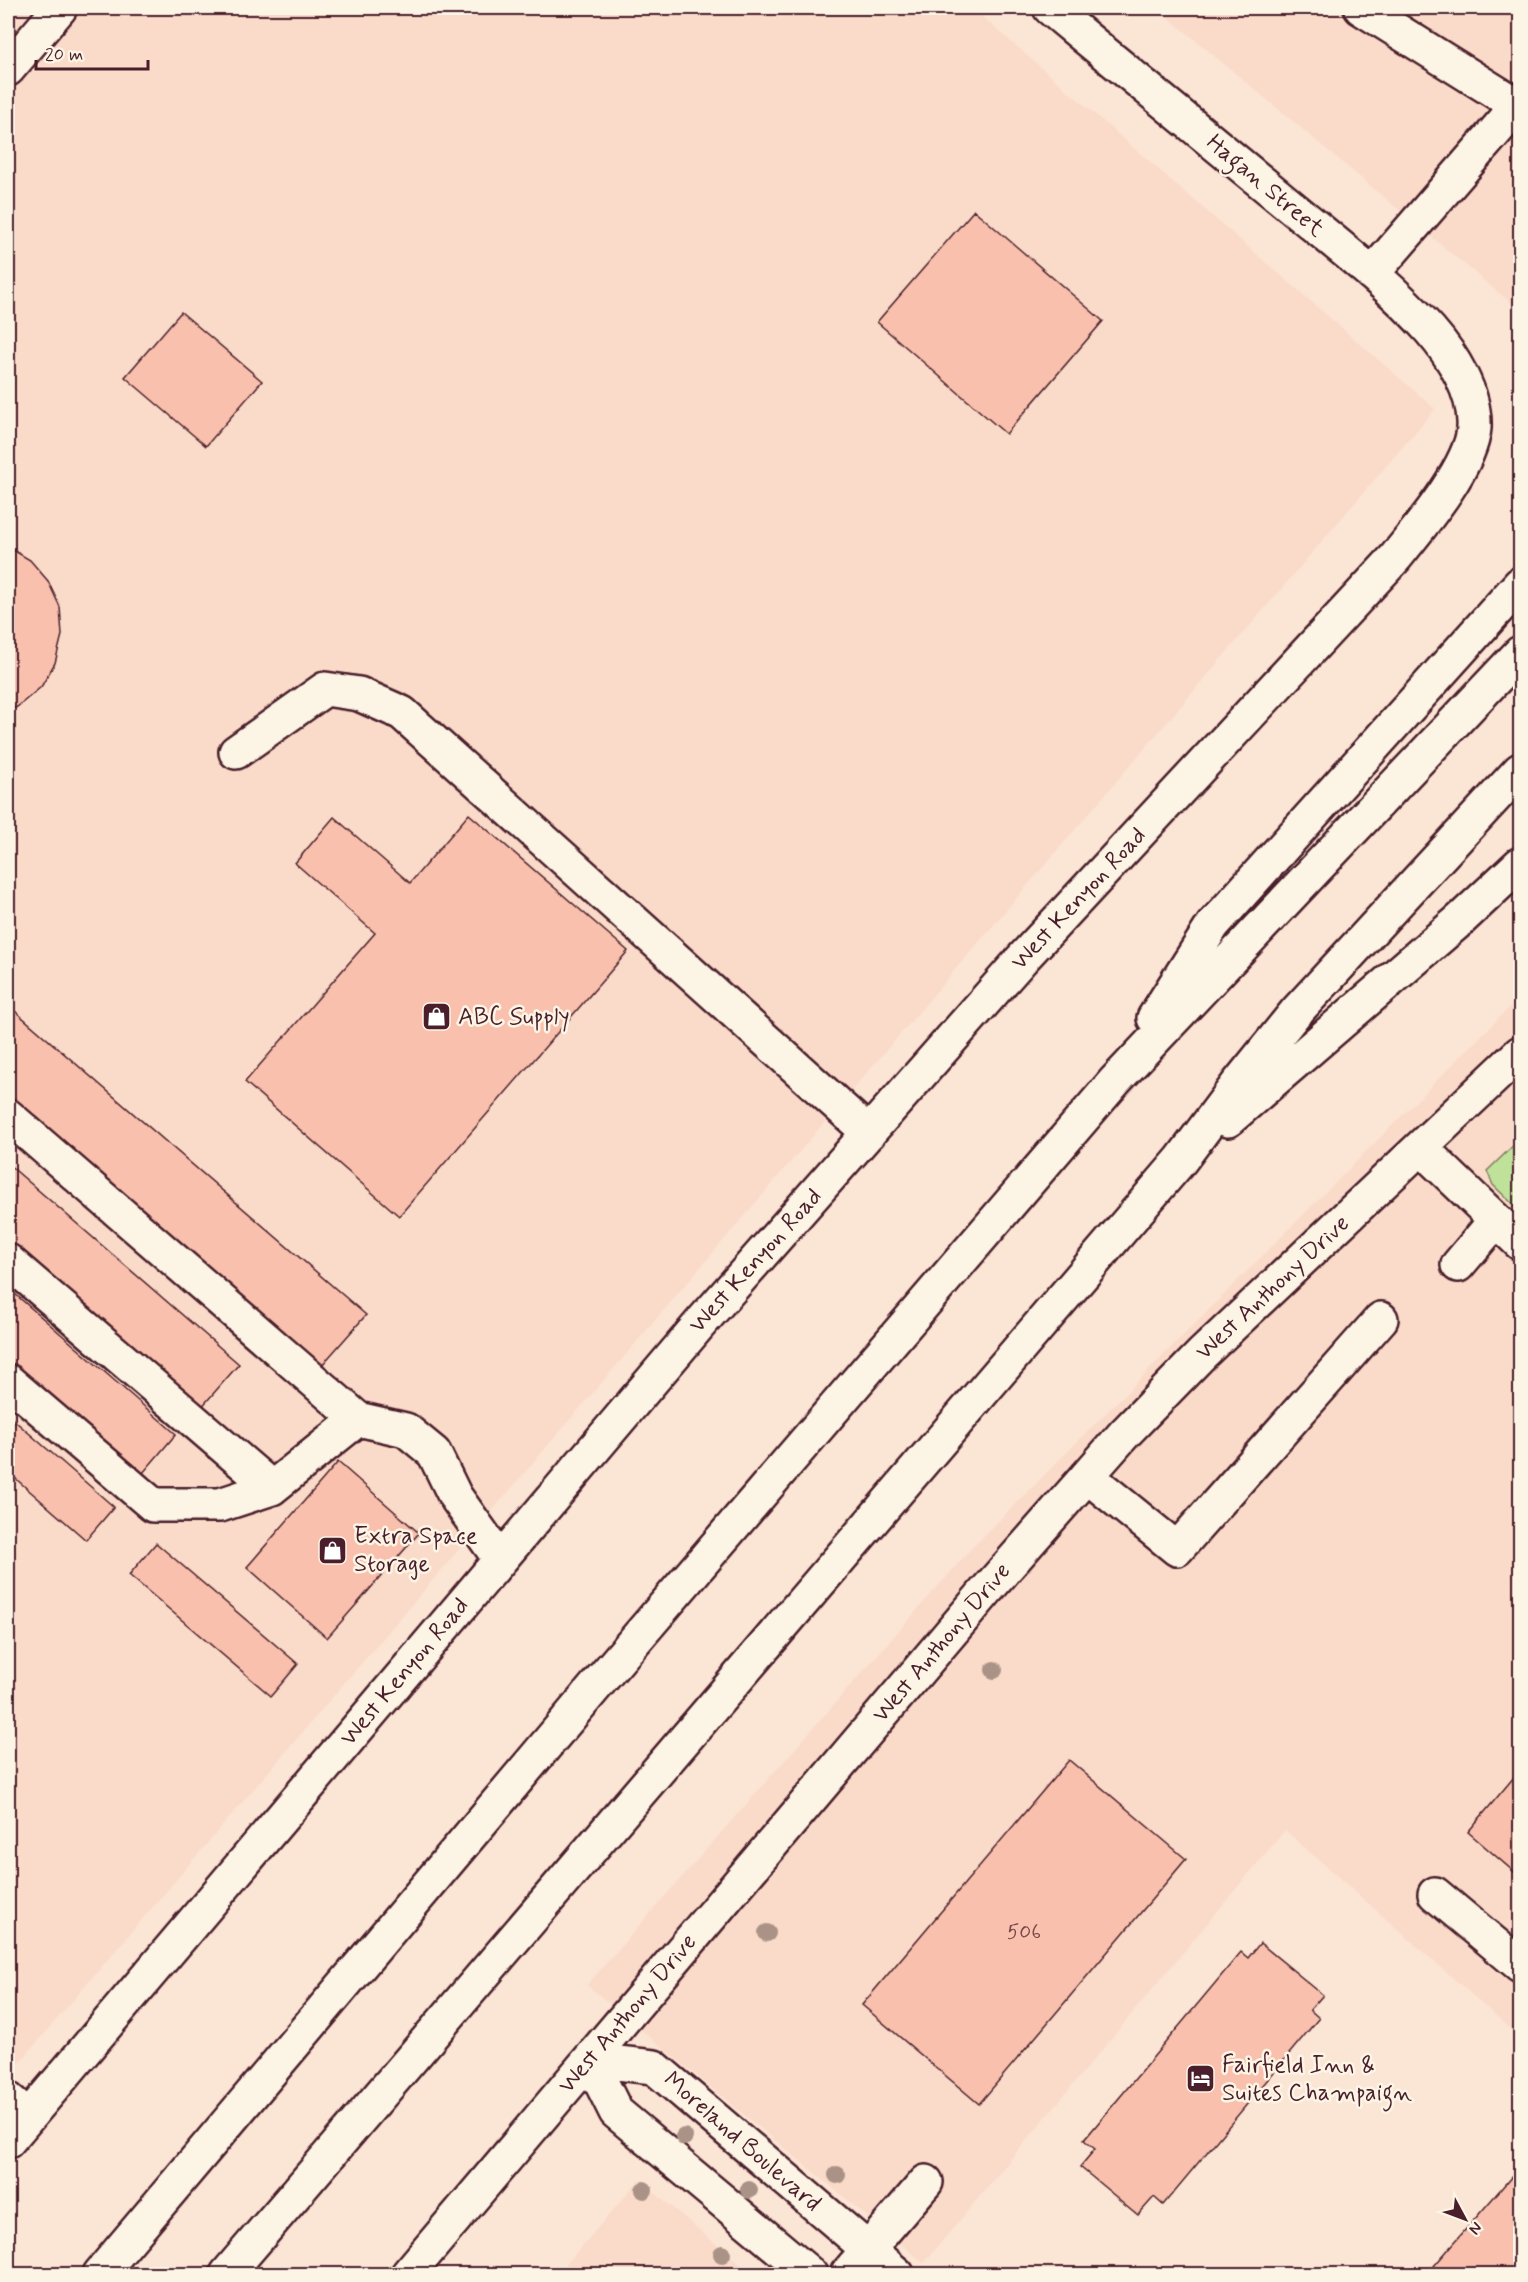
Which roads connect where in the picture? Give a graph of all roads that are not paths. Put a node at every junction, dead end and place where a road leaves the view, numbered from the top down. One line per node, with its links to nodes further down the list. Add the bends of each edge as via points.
1 (60, 8): 4 (main road)
2 (1050, 8): 6 (main road, Hagan Street)
3 (1360, 8): 5 (main road)
4 (8, 69)
5 (1519, 104): 6 (main road)
6 (1372, 274): 7 (main road, Hagan Street, via 1431,331)
7 (1463, 379): 16 (main road, West Kenyon Road, via 1474,426 1470,448 1419,528 1022,959)
8 (1521, 584): 14 (main road, via 1213,925)
9 (1521, 653): 14 (main road)
10 (236, 752): 16 (main road, via 325,690 359,693 402,713)
11 (1521, 770): 18 (main road, via 1296,1012)
12 (1521, 864): 18 (main road)
13 (1521, 1053): 17 (main road, West Anthony Drive)
14 (1115, 1081): 36 (main road, via 600,1681)
15 (8, 1116): 25 (main road)
16 (870, 1133): 28 (main road, West Kenyon Road, via 699,1325)
17 (1421, 1148): 19 (main road); 26 (main road, West Anthony Drive, via 1202,1354)
18 (1181, 1160): 37 (main road)
19 (1496, 1220): 20 (main road); 22 (main road)
20 (1521, 1243)
21 (8, 1261): 27 (main road)
22 (1458, 1265)
23 (1381, 1319): 26 (main road, via 1177,1549)
24 (8, 1381): 27 (main road, via 153,1505 219,1505)
25 (358, 1419): 27 (main road); 28 (main road, via 406,1430 434,1453 455,1496)
26 (1088, 1476): 31 (main road, West Anthony Drive)
27 (272, 1488)
28 (500, 1559): 32 (main road, West Kenyon Road)
29 (1436, 1894): 30 (main road)
30 (1521, 1965)
31 (590, 2060): 35 (main road, Moreland Boulevard, via 654,2067); 38 (main road, West Anthony Drive); 39 (main road, via 616,2112)
32 (18, 2107): 33 (main road, West Kenyon Road)
33 (8, 2141)
34 (926, 2182): 35 (main road)
35 (868, 2250): 40 (main road); 41 (main road, Moreland Boulevard)
36 (100, 2274)
37 (227, 2274)
38 (408, 2274)
39 (810, 2274)
40 (847, 2274)
41 (897, 2274)

